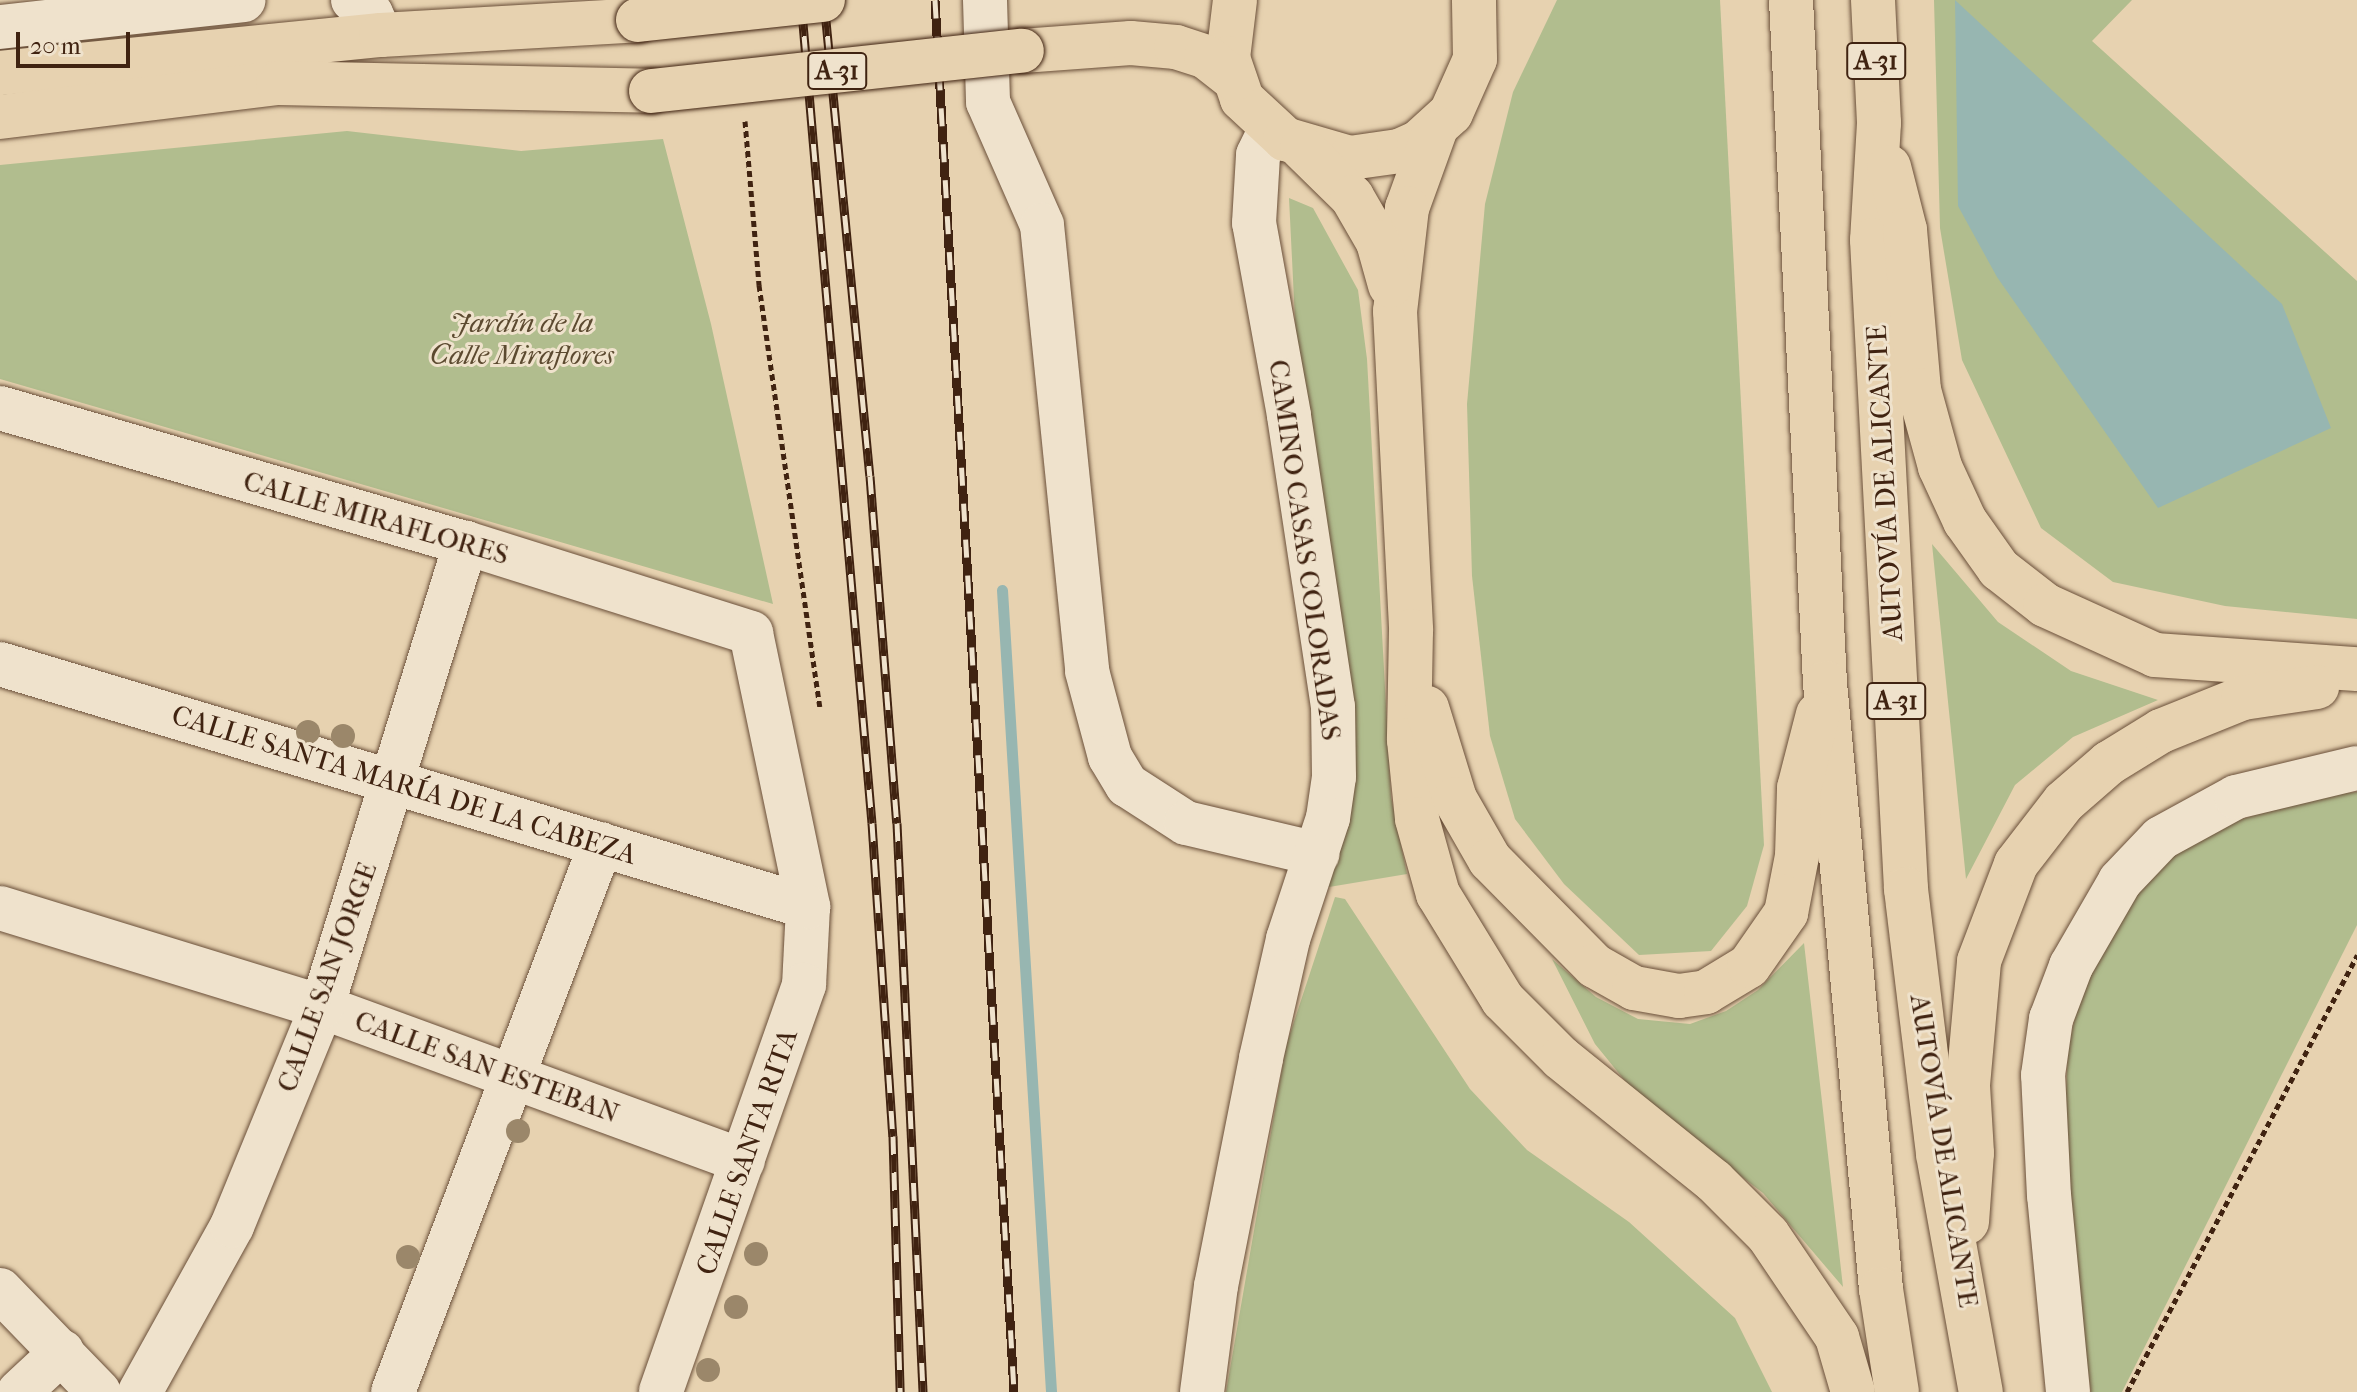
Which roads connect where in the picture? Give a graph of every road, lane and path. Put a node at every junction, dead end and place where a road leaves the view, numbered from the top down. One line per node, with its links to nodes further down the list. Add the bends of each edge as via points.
1 (244, 0): 10 (street)
2 (353, 0): 12 (street, via 371,14)
3 (823, 0): 12 (main road, bridge, via 638,20)
4 (985, 0): 34 (street, via 988,102 1042,225 1087,671 1110,757 1127,785 1186,823)
5 (1235, 0): 15 (main road, A-31, via 1228,31)
6 (1474, 0): 13 (main road)
7 (1507, 0): 13 (main road)
8 (1791, 0): 29 (main road, A-31)
9 (1873, 0): 17 (main road, AUTOVÍA DE ALICANTE / A-31)
10 (79, 9): 11 (street)
11 (0, 27)
12 (381, 35): 14 (main road)
13 (1475, 59): 18 (main road, via 1462,94)
14 (0, 73)
15 (1234, 79): 16 (main road, A-31, bridge, via 1206,57 1176,47 1131,43 651,91 278,83); 20 (main road, A-31, via 1242,99)
16 (0, 117)
17 (1879, 123): 27 (main road, via 1905,230 1922,403 1940,467 1965,521 1999,569 2045,605 2155,655); 41 (main road, AUTOVÍA DE ALICANTE / A-31, via 1872,240 1906,889 1938,1154)
18 (1436, 128): 20 (main road, via 1409,147 1350,158); 21 (main road, via 1407,208)
19 (746, 137): 30 (path, via 759,285)
20 (1285, 138): 21 (main road, via 1330,171 1369,224); 34 (street, CAMINO CASAS COLORADAS, via 1258,155 1254,223 1333,707 1334,777)
21 (1395, 311): 24 (main road)
22 (1, 414): 23 (street, CALLE MIRAFLORES)
23 (466, 543): 25 (street, CALLE MIRAFLORES); 32 (street, CALLE SAN JORGE)
24 (1411, 631): 29 (main road, via 1436,748 1455,799 1490,860 1595,966 1634,988 1679,996 1706,992 1749,966 1786,913 1797,856 1799,788); 50 (main road, via 1409,740 1417,819 1438,894 1469,949 1503,1000 1561,1058 1714,1181 1768,1235 1837,1337)
25 (751, 633): 35 (street, CALLE SANTA RITA)
26 (0, 664): 32 (street, CALLE SANTA MARÍA DE LA CABEZA)
27 (2357, 669)
28 (2357, 681): 41 (main road, via 2243,698 2161,731 2109,763 2064,802 2016,864 1979,961 1968,1085 1972,1153)
29 (1825, 683): 51 (main road, A-31, via 1881,1289)
30 (820, 707)
31 (2357, 768): 53 (street, via 2236,797 2161,838 2120,881 2071,966 2051,1019 2043,1075)
32 (394, 781): 33 (street, CALLE SANTA MARÍA DE LA CABEZA); 38 (street, CALLE SAN JORGE)
33 (601, 844): 35 (street, CALLE SANTA MARÍA DE LA CABEZA); 39 (street)
34 (1317, 854): 49 (street, CAMINO CASAS COLORADAS, via 1288,939 1261,1058 1216,1286)
35 (808, 907): 40 (street, CALLE SANTA RITA, via 804,985)
36 (0, 908): 38 (street, CALLE SAN ESTEBAN)
37 (2357, 955): 54 (path)
38 (322, 1007): 39 (street, CALLE SAN ESTEBAN); 46 (street, CALLE SAN JORGE, via 232,1226)
39 (514, 1076): 40 (street, CALLE SAN ESTEBAN); 47 (street)
40 (743, 1161): 48 (street, CALLE SANTA RITA)
41 (1963, 1276): 52 (main road, AUTOVÍA DE ALICANTE / A-31)
42 (0, 1290): 43 (street)
43 (62, 1352): 44 (street); 45 (street)
44 (19, 1392)
45 (99, 1392)
46 (140, 1392)
47 (393, 1392)
48 (661, 1392)
49 (1202, 1392)
50 (1853, 1392)
51 (1897, 1392)
52 (1981, 1392)
53 (2068, 1392)
54 (2127, 1392)

